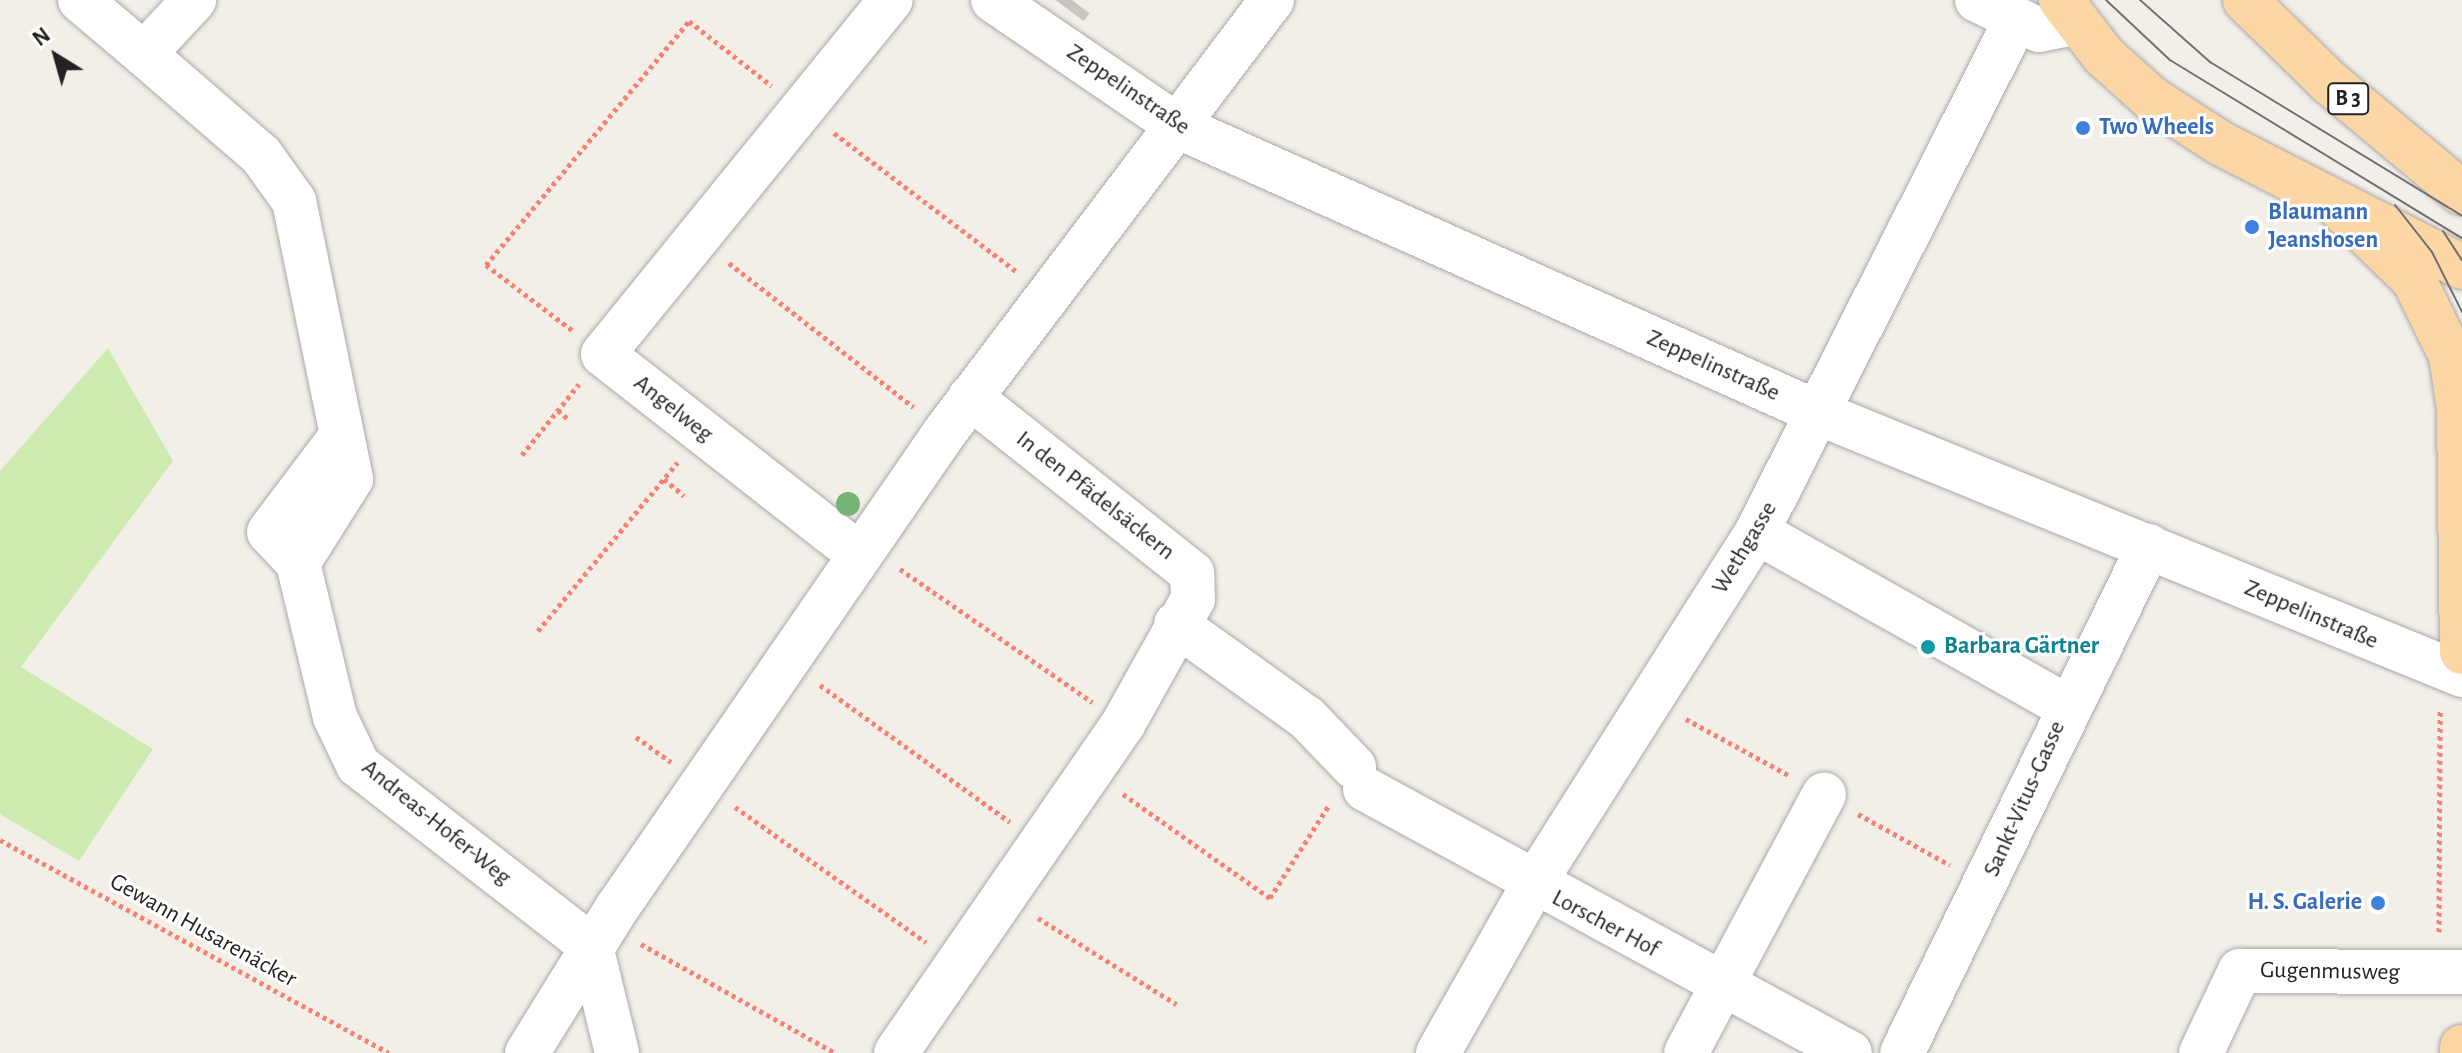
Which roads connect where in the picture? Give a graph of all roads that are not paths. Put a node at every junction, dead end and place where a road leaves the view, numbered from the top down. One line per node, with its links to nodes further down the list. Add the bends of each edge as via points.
1 (80, 0): 10 (street, Andreas-Hofer-Weg)
2 (194, 0): 10 (street)
3 (891, 0): 19 (street, Angelweg, via 603,354)
4 (993, 0): 11 (street, Zeppelinstraße, via 1057,22)
5 (1272, 0): 11 (street)
6 (1977, 0): 9 (street)
7 (2245, 0): 12 (main road, B 3, via 2329,82)
8 (2068, 12): 9 (street, via 2039,30); 13 (main road, via 2152,99)
9 (2015, 22): 16 (street, Wethgasse)
10 (144, 54): 25 (street, Andreas-Hofer-Weg, via 261,155 294,201 351,479 298,563 335,717 358,765)
11 (1179, 127): 15 (street); 16 (street, Zeppelinstraße)
12 (2461, 190)
13 (2335, 203): 14 (main road); 21 (main road, via 2414,280 2451,356 2459,409)
14 (2462, 267)
15 (970, 397): 19 (street); 20 (street, In den Pfädelsäckern, via 1192,573 1193,599)
16 (1821, 414): 17 (street, Wethgasse); 18 (street, Zeppelinstraße)
17 (1757, 532): 22 (street); 24 (street, Wethgasse)
18 (2149, 546): 21 (street, Zeppelinstraße); 22 (street, Sankt-Vitus-Gasse)
19 (863, 550): 25 (street)
20 (1176, 624): 24 (street, Lorscher Hof, via 1307,718 1359,778); 31 (street, In den Pfädelsäckern, via 1092,772)
21 (2455, 665)
22 (2066, 706): 35 (street, Sankt-Vitus-Gasse)
23 (1824, 795): 27 (street)
24 (1533, 885): 27 (street, Lorscher Hof); 32 (street, Wethgasse)
25 (591, 946): 29 (street); 30 (street)
26 (2450, 973): 36 (street, Gugenmusweg, via 2240,971)
27 (1721, 987): 33 (street); 34 (street, Lorscher Hof)
28 (2462, 1047): 37 (main road)
29 (527, 1053)
30 (617, 1053)
31 (896, 1053)
32 (1438, 1053)
33 (1686, 1053)
34 (1850, 1053)
35 (1902, 1053)
36 (2201, 1053)
37 (2462, 1053)

